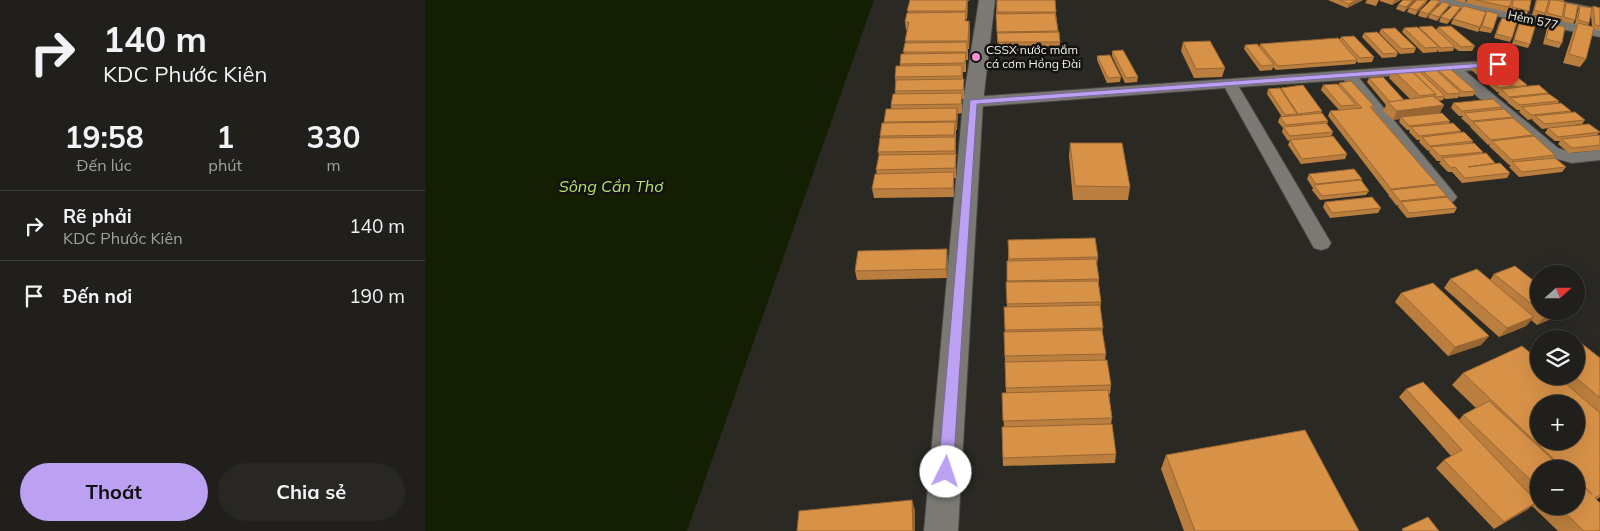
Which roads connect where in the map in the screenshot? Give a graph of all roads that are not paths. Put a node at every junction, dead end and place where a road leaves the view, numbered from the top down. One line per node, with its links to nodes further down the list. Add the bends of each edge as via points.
1 (987, 0): 10 (street)
2 (1437, 0): 5 (street, Hẻm 577)
3 (1546, 0): 4 (lane)
4 (1600, 10)
5 (1600, 33)
6 (1498, 64): 7 (street)
7 (1453, 68): 8 (street); 11 (street, via 1552,152 1572,158)
8 (1349, 76): 9 (street); 12 (street)
9 (1230, 84): 10 (street); 13 (street)
10 (973, 102): 14 (street)
11 (1600, 155)
12 (1448, 197)
13 (1321, 243)
14 (941, 531)

